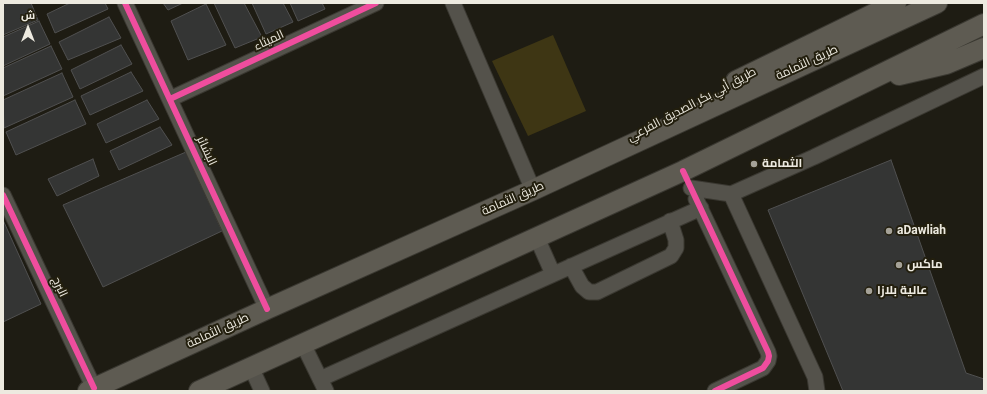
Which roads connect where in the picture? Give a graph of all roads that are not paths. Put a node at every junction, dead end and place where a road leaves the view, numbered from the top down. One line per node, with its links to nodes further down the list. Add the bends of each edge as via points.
1 (125, 3): 10 (street, البشائر)
2 (376, 3): 10 (street, الميثاء)
3 (453, 3): 12 (street)
4 (896, 3): 12 (main road, طريق أبي بكر الصديق الفرعي, via 726,86)
5 (937, 3): 12 (main road, طريق الثمامة)
6 (984, 24): 9 (main road)
7 (984, 48): 9 (main road, via 946,64)
8 (984, 76): 13 (street)
9 (866, 82): 11 (main road)
10 (170, 99): 20 (street, البشائر)
11 (687, 179): 13 (street); 15 (street); 17 (main road)
12 (533, 190): 20 (main road, طريق الثمامة)
13 (731, 194): 29 (street, via 815,377)
14 (3, 195): 25 (street, البرج)
15 (701, 208): 16 (street); 24 (street, via 769,356 763,368)
16 (670, 221): 18 (street); 18 (street, via 676,240 676,248 671,256 597,292 589,292 582,286)
17 (537, 238): 19 (street); 21 (main road)
18 (571, 266): 19 (street)
19 (553, 274): 23 (street)
20 (267, 309): 25 (main road, طريق الثمامة)
21 (303, 344): 22 (main road); 23 (street)
22 (251, 367): 26 (main road); 27 (street)
23 (323, 385)
24 (734, 387): 28 (street)
25 (91, 389)
26 (207, 389)
27 (262, 391)
28 (715, 391)
29 (817, 391)

